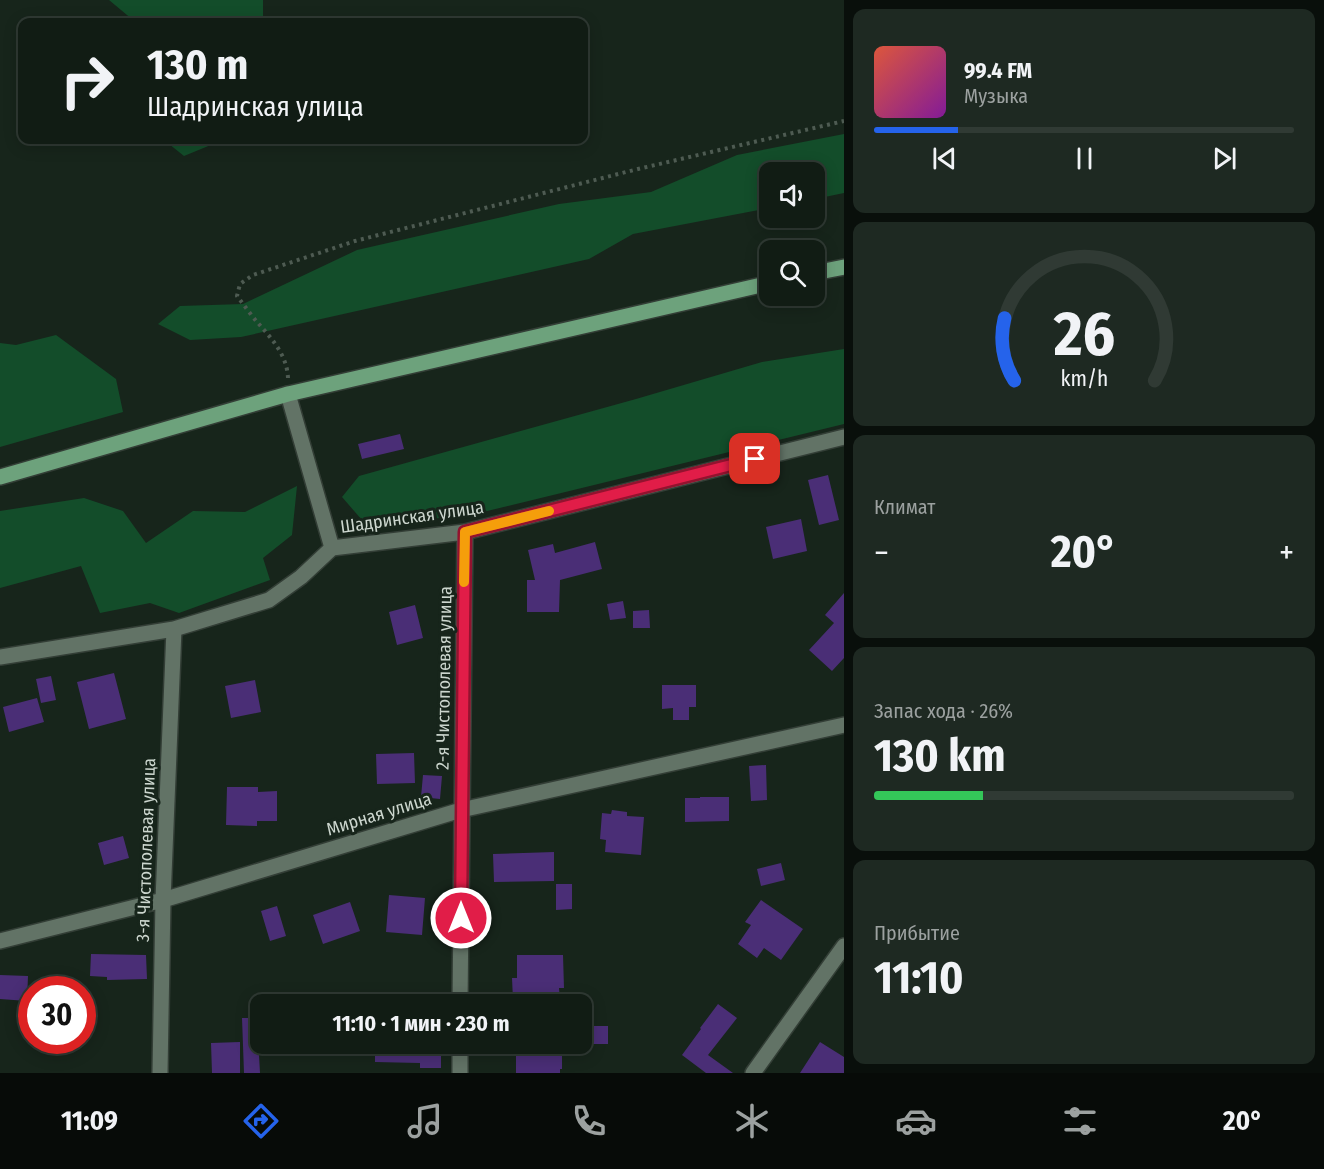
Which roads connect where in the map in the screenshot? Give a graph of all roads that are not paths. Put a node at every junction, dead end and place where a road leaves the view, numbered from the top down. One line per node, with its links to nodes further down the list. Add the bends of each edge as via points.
1 (844, 267): 2 (main road)
2 (825, 271)
3 (759, 287): 4 (main road)
4 (288, 394): 6 (main road); 8 (street)
5 (844, 437): 7 (street, Шадринская улица)
6 (0, 477)
7 (465, 532): 8 (street, Шадринская улица); 12 (street, 2-я Чистополевая улица)
8 (332, 548): 9 (street, Шадринская улица, via 269,600)
9 (174, 629): 10 (street, Шадринская улица); 13 (street, 3-я Чистополевая улица)
10 (0, 657)
11 (844, 726): 12 (street, Мирная улица)
12 (461, 810): 13 (street, Мирная улица); 16 (street, 2-я Чистополевая улица)
13 (163, 900): 14 (street, Мирная улица); 18 (street, 3-я Чистополевая улица)
14 (0, 941)
15 (844, 946): 20 (street)
16 (460, 994)
17 (460, 1054): 19 (street)
18 (160, 1073)
19 (460, 1073)
20 (753, 1073)

